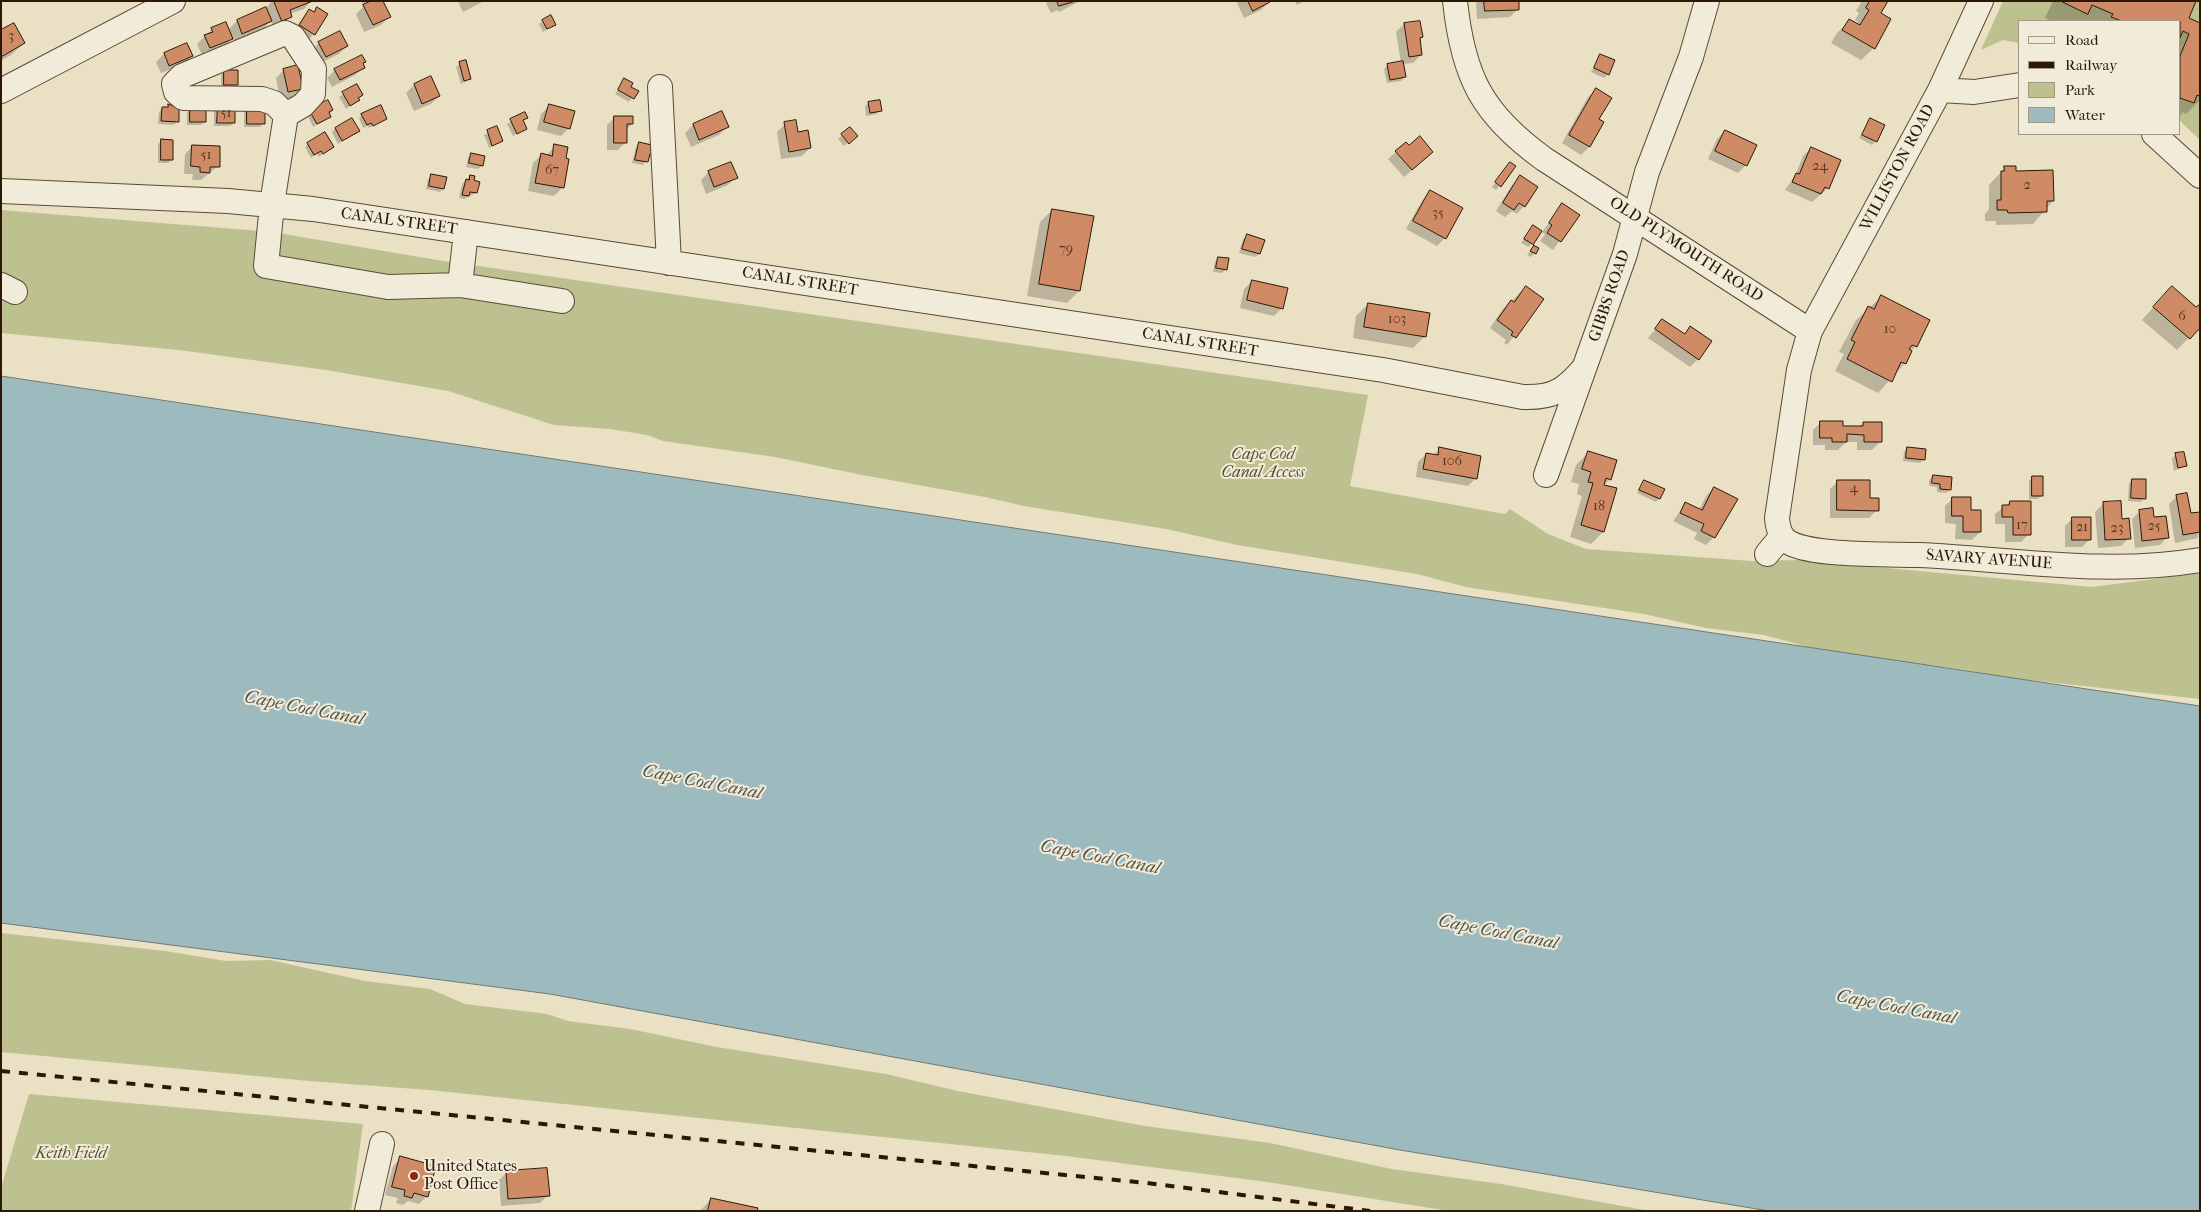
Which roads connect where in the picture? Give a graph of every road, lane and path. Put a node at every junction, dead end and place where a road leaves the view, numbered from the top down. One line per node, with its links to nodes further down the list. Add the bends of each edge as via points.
1 (173, 1): 8 (street)
2 (1455, 1): 14 (street, OLD PLYMOUTH ROAD, via 1466,62 1475,85 1493,114 1544,159)
3 (1707, 1): 14 (street, GIBBS ROAD)
4 (1981, 1): 7 (street, WILLISTON ROAD)
5 (2018, 85): 7 (street, via 1974,92)
6 (660, 87): 16 (street)
7 (1940, 90): 19 (street, WILLISTON ROAD)
8 (1, 91)
9 (286, 115): 9 (street, via 303,105 313,94 314,69 293,37 285,33 182,76 174,84 176,92 183,98 262,99 274,102); 13 (street)
10 (2155, 135): 11 (street)
11 (2200, 176)
12 (1, 191): 13 (street, CANAL STREET)
13 (272, 204): 15 (street, CANAL STREET); 17 (street, via 266,266 388,287)
14 (1635, 216): 19 (street, OLD PLYMOUTH ROAD); 20 (street, GIBBS ROAD, via 1625,254)
15 (466, 232): 16 (street, CANAL STREET); 17 (street)
16 (669, 263): 20 (street, CANAL STREET, via 1383,370 1523,397 1542,398 1558,392)
17 (460, 285): 18 (street)
18 (562, 301)
19 (1810, 331): 22 (street, SAVARY AVENUE, via 1799,370 1775,545 1789,543 1837,552 2060,566 2153,566)
20 (1584, 368): 21 (street, GIBBS ROAD)
21 (1546, 475)
22 (2200, 560)
23 (382, 1144): 24 (street)
24 (367, 1211)

